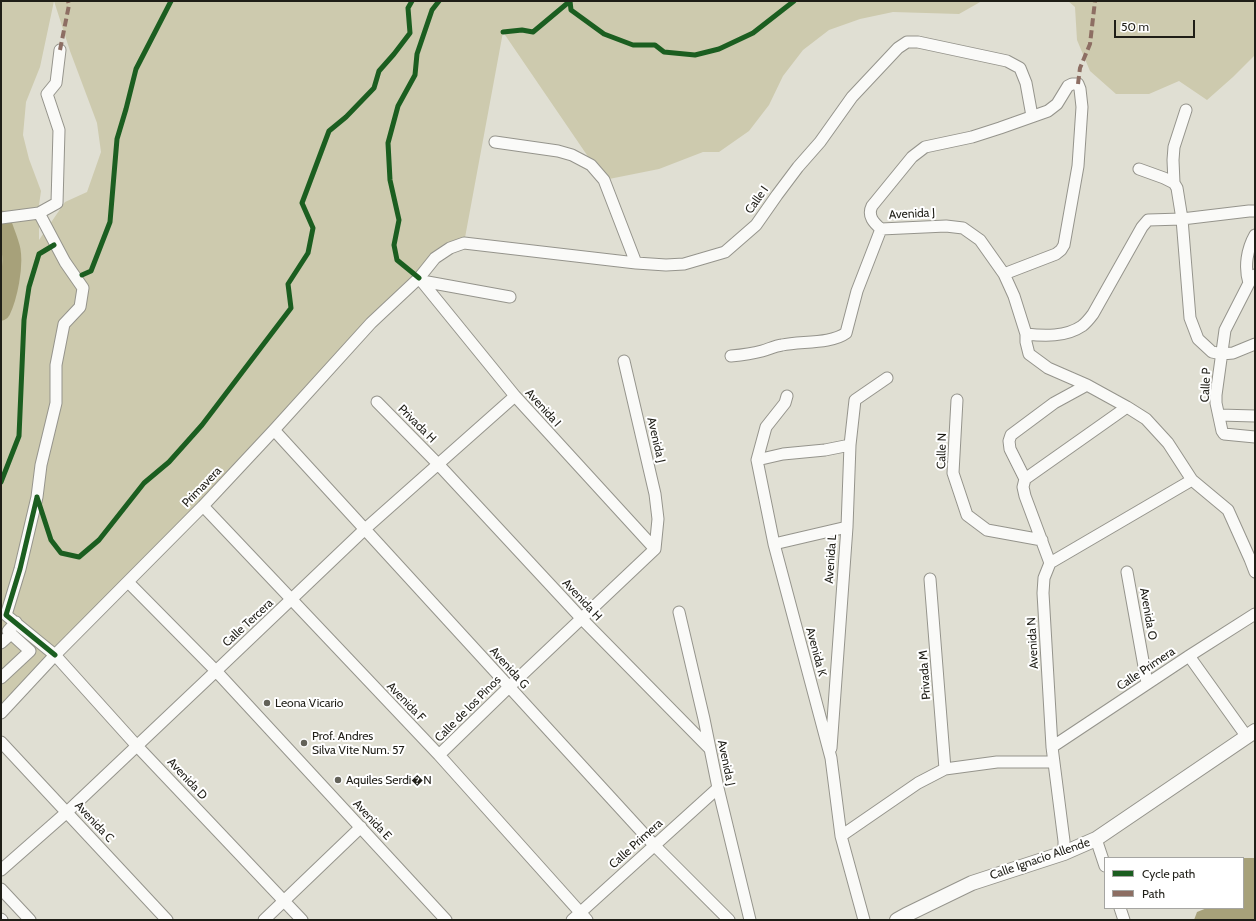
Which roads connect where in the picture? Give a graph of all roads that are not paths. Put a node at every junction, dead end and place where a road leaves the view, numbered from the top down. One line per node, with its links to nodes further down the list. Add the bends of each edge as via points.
1 (60, 50): 8 (street, via 56,83 47,94 59,130 57,203)
2 (1186, 110): 6 (street, via 1174,147)
3 (1032, 116): 11 (street, Avenida J, via 972,137 925,147 912,157 872,206 872,222); 13 (street, Calle I, via 1026,83 1020,68 1007,61 918,42 907,42 898,48 852,97 756,225 725,252 684,264); 14 (street, Avenida J, via 1048,111 1057,104 1068,86 1078,84 1082,107 1078,166 1064,245 1056,254)
4 (495, 142): 13 (street, via 558,151 591,165 604,180)
5 (1139, 169): 6 (street)
6 (1174, 183): 10 (street)
7 (1255, 211): 10 (street)
8 (39, 214): 9 (street); 54 (street, via 65,262 83,288 80,307 64,324 56,365 56,403 41,465 37,497 6,615)
9 (1, 218)
10 (1182, 219): 18 (street, via 1148,220 1093,314 1082,326 1057,334); 20 (street, via 1190,318 1198,339 1212,352)
11 (881, 229): 14 (street, Avenida J, via 946,226 963,228 980,240); 21 (street, via 857,291 846,333 828,340 799,342 748,355)
12 (1255, 235): 16 (street, via 1249,245 1246,266 1246,272)
13 (636, 263): 15 (street, Calle I, via 464,243 435,258)
14 (1004, 274): 18 (street, Avenida J)
15 (421, 279): 17 (street); 25 (street, Avenida I); 32 (street, Primavera, via 371,323)
16 (1252, 279): 20 (street, Calle P, via 1225,330)
17 (510, 297)
18 (1026, 334): 24 (street, Avenida J, via 1029,354 1048,368)
19 (1255, 344): 20 (street, via 1233,353)
20 (1222, 354): 30 (street, Calle P, via 1216,395)
21 (731, 356)
22 (624, 362): 44 (street, Avenida J, via 655,494 658,519)
23 (887, 378): 34 (street, Avenida L, via 855,400)
24 (1087, 385): 29 (street); 37 (street, via 1054,403 1011,435 1010,449)
25 (515, 396): 36 (street, Calle Tercera); 44 (street, Avenida I)
26 (787, 396): 35 (street, Avenida K, via 785,403 766,427)
27 (957, 400): 42 (street, Calle N, via 953,473 967,515 987,530)
28 (377, 402): 36 (street, Privada H)
29 (1127, 407): 37 (street); 38 (street, via 1146,419 1168,443)
30 (1219, 415): 31 (street); 33 (street, Calle P, via 1224,434)
31 (1255, 416)
32 (274, 430): 39 (street, Primavera); 41 (street, Avenida G)
33 (1255, 437)
34 (850, 445): 35 (street); 40 (street, Avenida L)
35 (757, 460): 43 (street, Avenida K)
36 (438, 464): 41 (street, Calle Tercera); 53 (street, Avenida H)
37 (1025, 479): 42 (street, via 1025,496)
38 (1192, 480): 45 (street); 47 (street, via 1228,510)
39 (203, 506): 49 (street, Primavera); 50 (street, Avenida F)
40 (847, 527): 43 (street); 70 (street, Avenida L)
41 (365, 529): 50 (street, Calle Tercera); 62 (street, Avenida G)
42 (1042, 540): 45 (street)
43 (774, 544): 70 (street, Avenida K)
44 (655, 549): 53 (street, Calle de los Pinos)
45 (1050, 563): 67 (street, Avenida N, via 1044,578 1043,593)
46 (1127, 572): 61 (street, Avenida O)
47 (1255, 572)
48 (930, 579): 72 (street, Privada M)
49 (128, 582): 57 (street, Primavera); 59 (street, Avenida E)
50 (292, 600): 59 (street, Calle Tercera); 69 (street, Avenida F)
51 (678, 612): 68 (street, Avenida J)
52 (1255, 614): 58 (street, Calle Primera)
53 (582, 619): 62 (street, Calle de los Pinos); 68 (street, Avenida H)
54 (16, 622): 55 (street, via 8,631); 57 (street, Avenida D)
55 (11, 634): 56 (street); 60 (street, via 30,651)
56 (1, 643)
57 (55, 655): 63 (street, Primavera); 66 (street, Avenida D)
58 (1189, 656): 61 (street, Calle Primera); 64 (street)
59 (216, 671): 66 (street, Calle Tercera); 75 (street, Avenida E)
60 (1, 678)
61 (1147, 683): 67 (street, Calle Primera)
62 (509, 686): 69 (street, Calle de los Pinos); 78 (street, Avenida G)
63 (1, 713)
64 (1251, 734): 77 (street, Calle Ignacio Allende)
65 (1, 742): 74 (street, Avenida C)
66 (137, 746): 74 (street, Calle Tercera); 83 (street, Avenida D)
67 (1052, 747): 71 (street, Avenida N)
68 (710, 749): 73 (street, Avenida J)
69 (439, 755): 85 (street, Avenida F)
70 (831, 758): 76 (street, Avenida K)
71 (1053, 762): 72 (street, via 997,762); 79 (street, Avenida N)
72 (945, 769): 76 (street, via 918,783)
73 (718, 788): 78 (street, Calle Primera); 93 (street, Avenida J)
74 (66, 812): 81 (street, Calle Tercera); 88 (street, Avenida C)
75 (361, 827): 83 (street); 91 (street, Avenida E)
76 (841, 836): 94 (street, Avenida K)
77 (1096, 839): 79 (street, Calle Ignacio Allende); 80 (street)
78 (654, 845): 85 (street, Calle Primera); 92 (street, Avenida G)
79 (1064, 853): 86 (street, Calle Ignacio Allende, via 972,883)
80 (1104, 863)
81 (1, 870)
82 (1, 889): 87 (street)
83 (284, 901): 89 (street); 90 (street, Avenida D)
84 (1120, 909): 95 (street)
85 (580, 918)
86 (903, 918)
87 (30, 920)
88 (167, 920)
89 (264, 920)
90 (302, 920)
91 (446, 920)
92 (729, 920)
93 (750, 920)
94 (864, 920)
95 (1124, 920)

